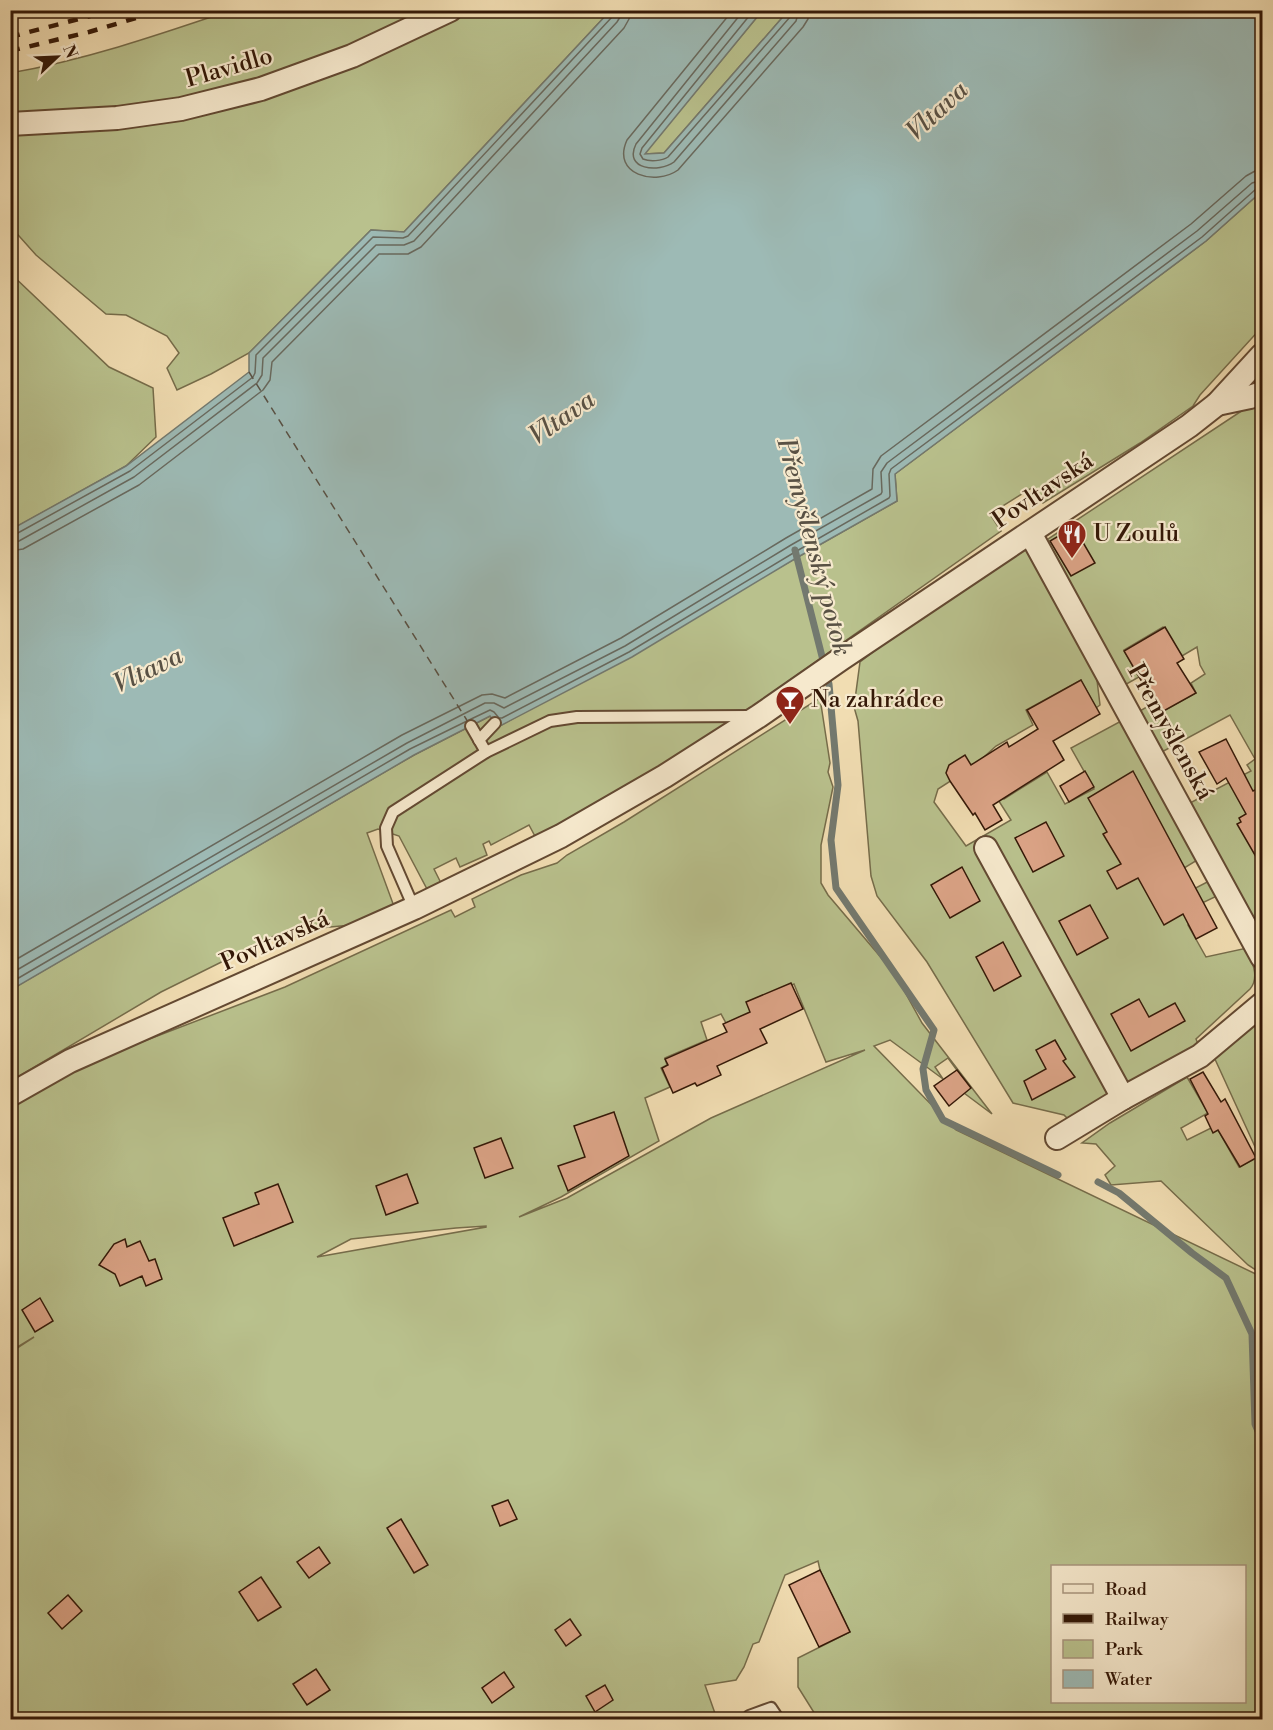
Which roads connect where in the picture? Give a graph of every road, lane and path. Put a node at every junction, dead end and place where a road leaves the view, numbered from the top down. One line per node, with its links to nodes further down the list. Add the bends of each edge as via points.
1 (450, 10): 2 (street, Plavidlo, via 352,56 261,89 182,109 117,118)
2 (10, 124)
3 (1263, 355): 5 (street, Povltavská)
4 (1263, 393): 5 (street)
5 (1217, 404): 6 (street, Povltavská)
6 (1030, 533): 7 (street, Povltavská); 14 (street, Přemyšlenská)
7 (759, 716): 11 (lane, via 577,717 550,721); 13 (street, Povltavská, via 561,836)
8 (495, 723): 10 (lane)
9 (471, 726): 10 (lane)
10 (478, 740): 11 (lane)
11 (486, 752): 13 (lane, via 393,812 386,828 387,846)
12 (986, 848): 17 (street)
13 (414, 908): 16 (street, Povltavská, via 70,1061)
14 (1263, 957)
15 (1263, 1004): 17 (street, via 1200,1056)
16 (10, 1095)
17 (1123, 1098): 18 (street)
18 (1057, 1138)
19 (750, 1719): 20 (lane, via 749,1716 771,1708)
20 (779, 1719)

